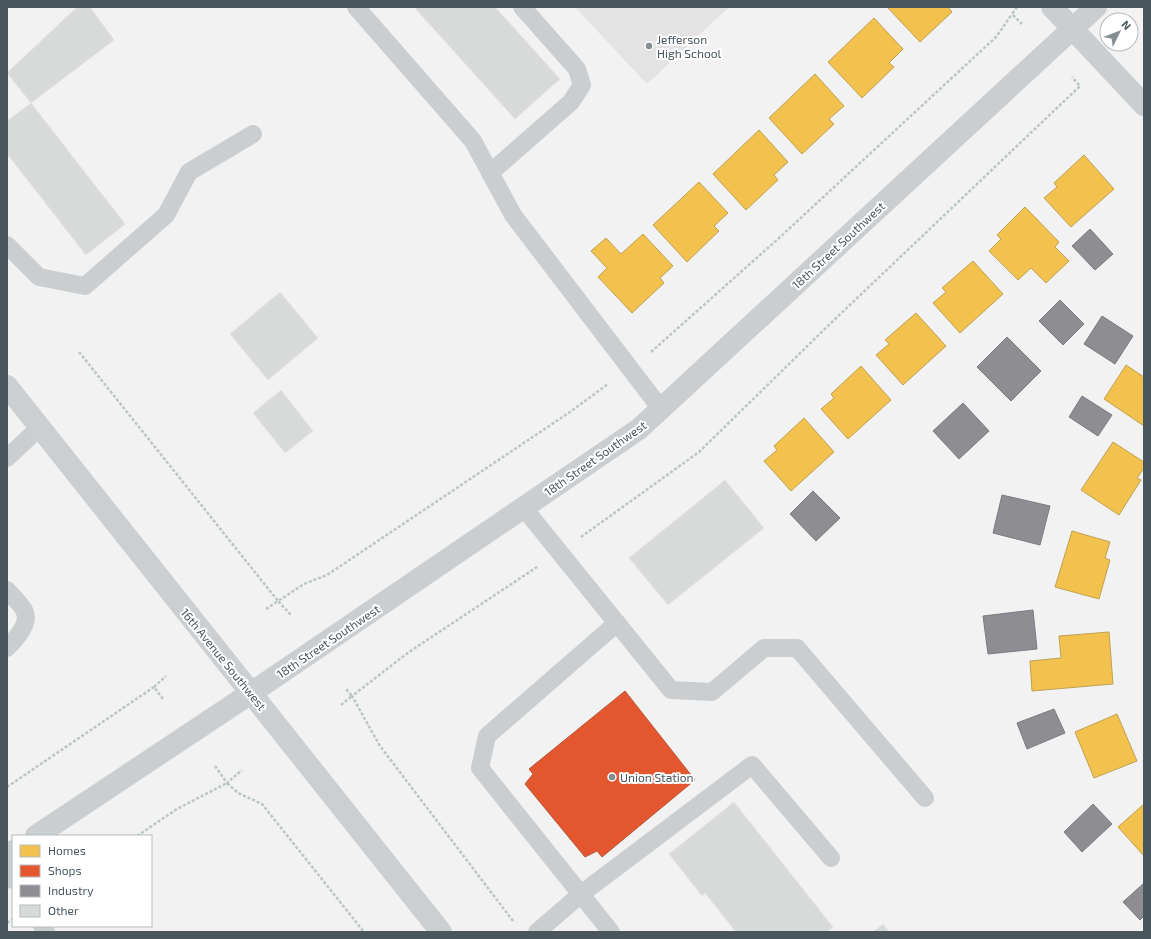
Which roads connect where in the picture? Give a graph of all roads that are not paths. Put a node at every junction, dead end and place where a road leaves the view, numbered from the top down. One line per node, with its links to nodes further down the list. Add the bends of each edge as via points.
1 (356, 7): 8 (lane, via 473,141)
2 (522, 7): 8 (lane, via 578,69 582,84 571,102)
3 (1052, 7): 5 (street)
4 (1096, 7): 5 (street, 18th Street Southwest)
5 (1073, 29): 6 (street); 11 (street, 18th Street Southwest)
6 (1144, 105)
7 (254, 134): 9 (lane, via 189,172 166,215 85,286 39,277)
8 (490, 173): 11 (lane, via 513,215)
9 (7, 245)
10 (7, 386): 12 (main road, 16th Avenue Southwest)
11 (661, 409): 14 (street, 18th Street Southwest, via 639,429)
12 (40, 428): 13 (lane); 18 (main road, 16th Avenue Southwest)
13 (7, 458)
14 (524, 507): 16 (lane); 18 (street, 18th Street Southwest)
15 (7, 590): 17 (lane, via 24,611 25,623)
16 (617, 623): 19 (lane, via 671,690 712,692 764,648 797,648); 22 (lane, via 487,736 480,768)
17 (7, 648)
18 (251, 693): 20 (street, 18th Street Southwest); 23 (main road, 16th Avenue Southwest)
19 (925, 798)
20 (38, 835)
21 (831, 858): 22 (lane, via 752,765)
22 (581, 894): 24 (lane); 25 (lane)
23 (441, 932)
24 (537, 932)
25 (611, 932)

